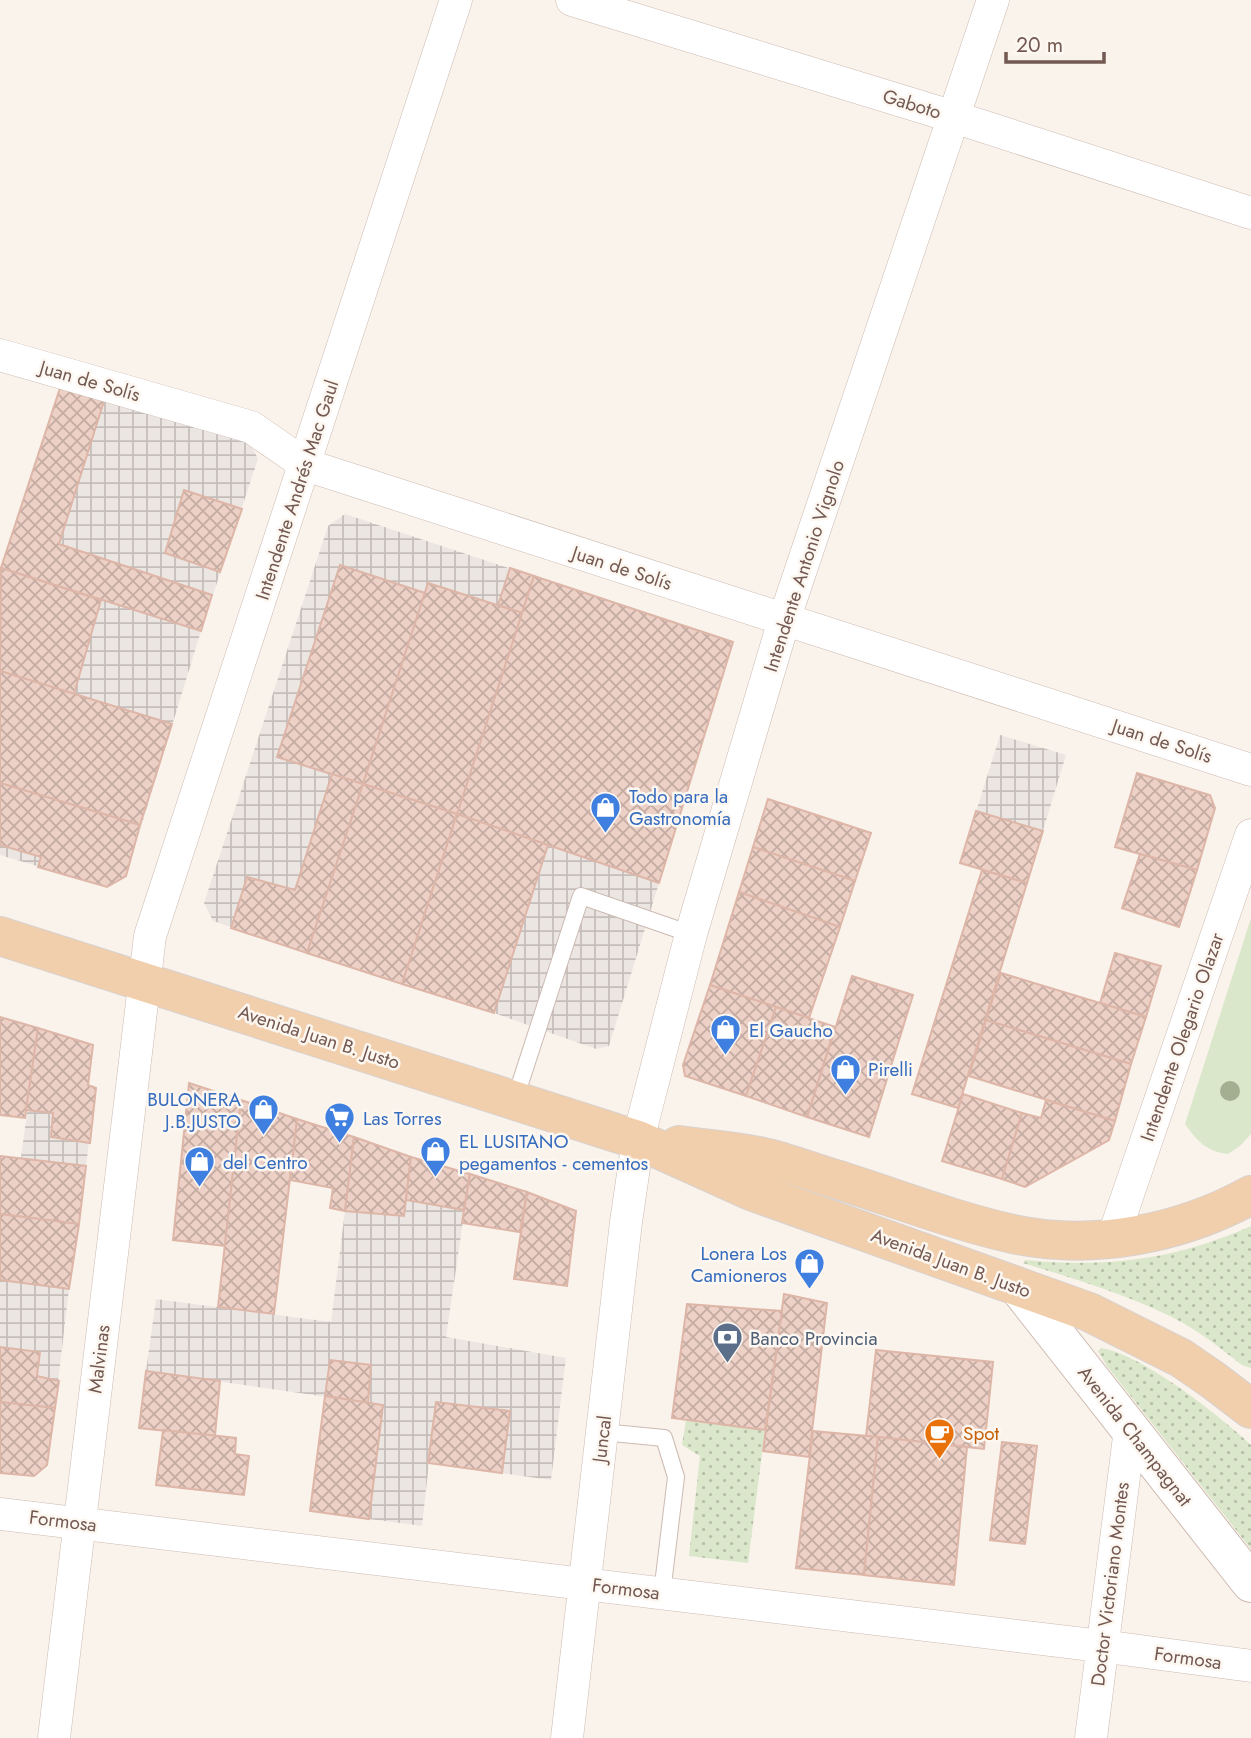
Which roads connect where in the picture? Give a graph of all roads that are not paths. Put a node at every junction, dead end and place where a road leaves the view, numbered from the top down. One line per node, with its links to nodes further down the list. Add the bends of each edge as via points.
1 (456, 0): 7 (street, Intendente Andrés Mac Gaul)
2 (572, 0): 4 (street, Gaboto)
3 (993, 0): 4 (street, Intendente Antonio Vignolo)
4 (954, 117): 5 (street, Gaboto); 8 (street, Intendente Antonio Vignolo)
5 (1251, 213)
6 (0, 355): 7 (street, Juan de Solís, via 251,427)
7 (306, 465): 8 (street, Juan de Solís); 13 (street, Intendente Andrés Mac Gaul, via 150,936)
8 (784, 620): 9 (street, Juan de Solís); 11 (street, Intendente Antonio Vignolo)
9 (1251, 770)
10 (1251, 835): 17 (street, Intendente Olegario Olazar)
11 (691, 934): 14 (lane, via 581,896); 15 (street, Intendente Antonio Vignolo)
12 (0, 936): 13 (main road, Avenida Juan B. Justo)
13 (144, 981): 14 (main road, Avenida Juan B. Justo); 23 (street, Malvinas)
14 (515, 1099): 15 (main road, Avenida Juan B. Justo)
15 (638, 1140): 17 (main road, Avenida Juan B. Justo, via 763,1157 1014,1234 1048,1239); 18 (main road, Avenida Juan B. Justo, via 751,1191); 21 (street, Juncal)
16 (1251, 1195): 17 (main road, Avenida Juan B. Justo, via 1188,1223)
17 (1113, 1238)
18 (1019, 1288): 19 (main road, Avenida Juan B. Justo, via 1135,1334 1202,1373); 20 (street, Avenida Champagnat)
19 (1251, 1409)
20 (1129, 1429): 24 (street, Avenida Champagnat); 27 (street, Doctor Victoriano Montes)
21 (602, 1432): 25 (street, Juncal); 26 (lane, via 664,1438 676,1476)
22 (0, 1514): 23 (street, Formosa)
23 (79, 1523): 25 (street, Formosa); 29 (street, Malvinas)
24 (1251, 1583)
25 (585, 1584): 26 (street, Formosa); 30 (street, Juncal)
26 (662, 1593): 27 (street, Formosa)
27 (1101, 1646): 28 (street, Formosa); 31 (street, Doctor Victoriano Montes)
28 (1251, 1666)
29 (54, 1738)
30 (567, 1738)
31 (1091, 1738)

